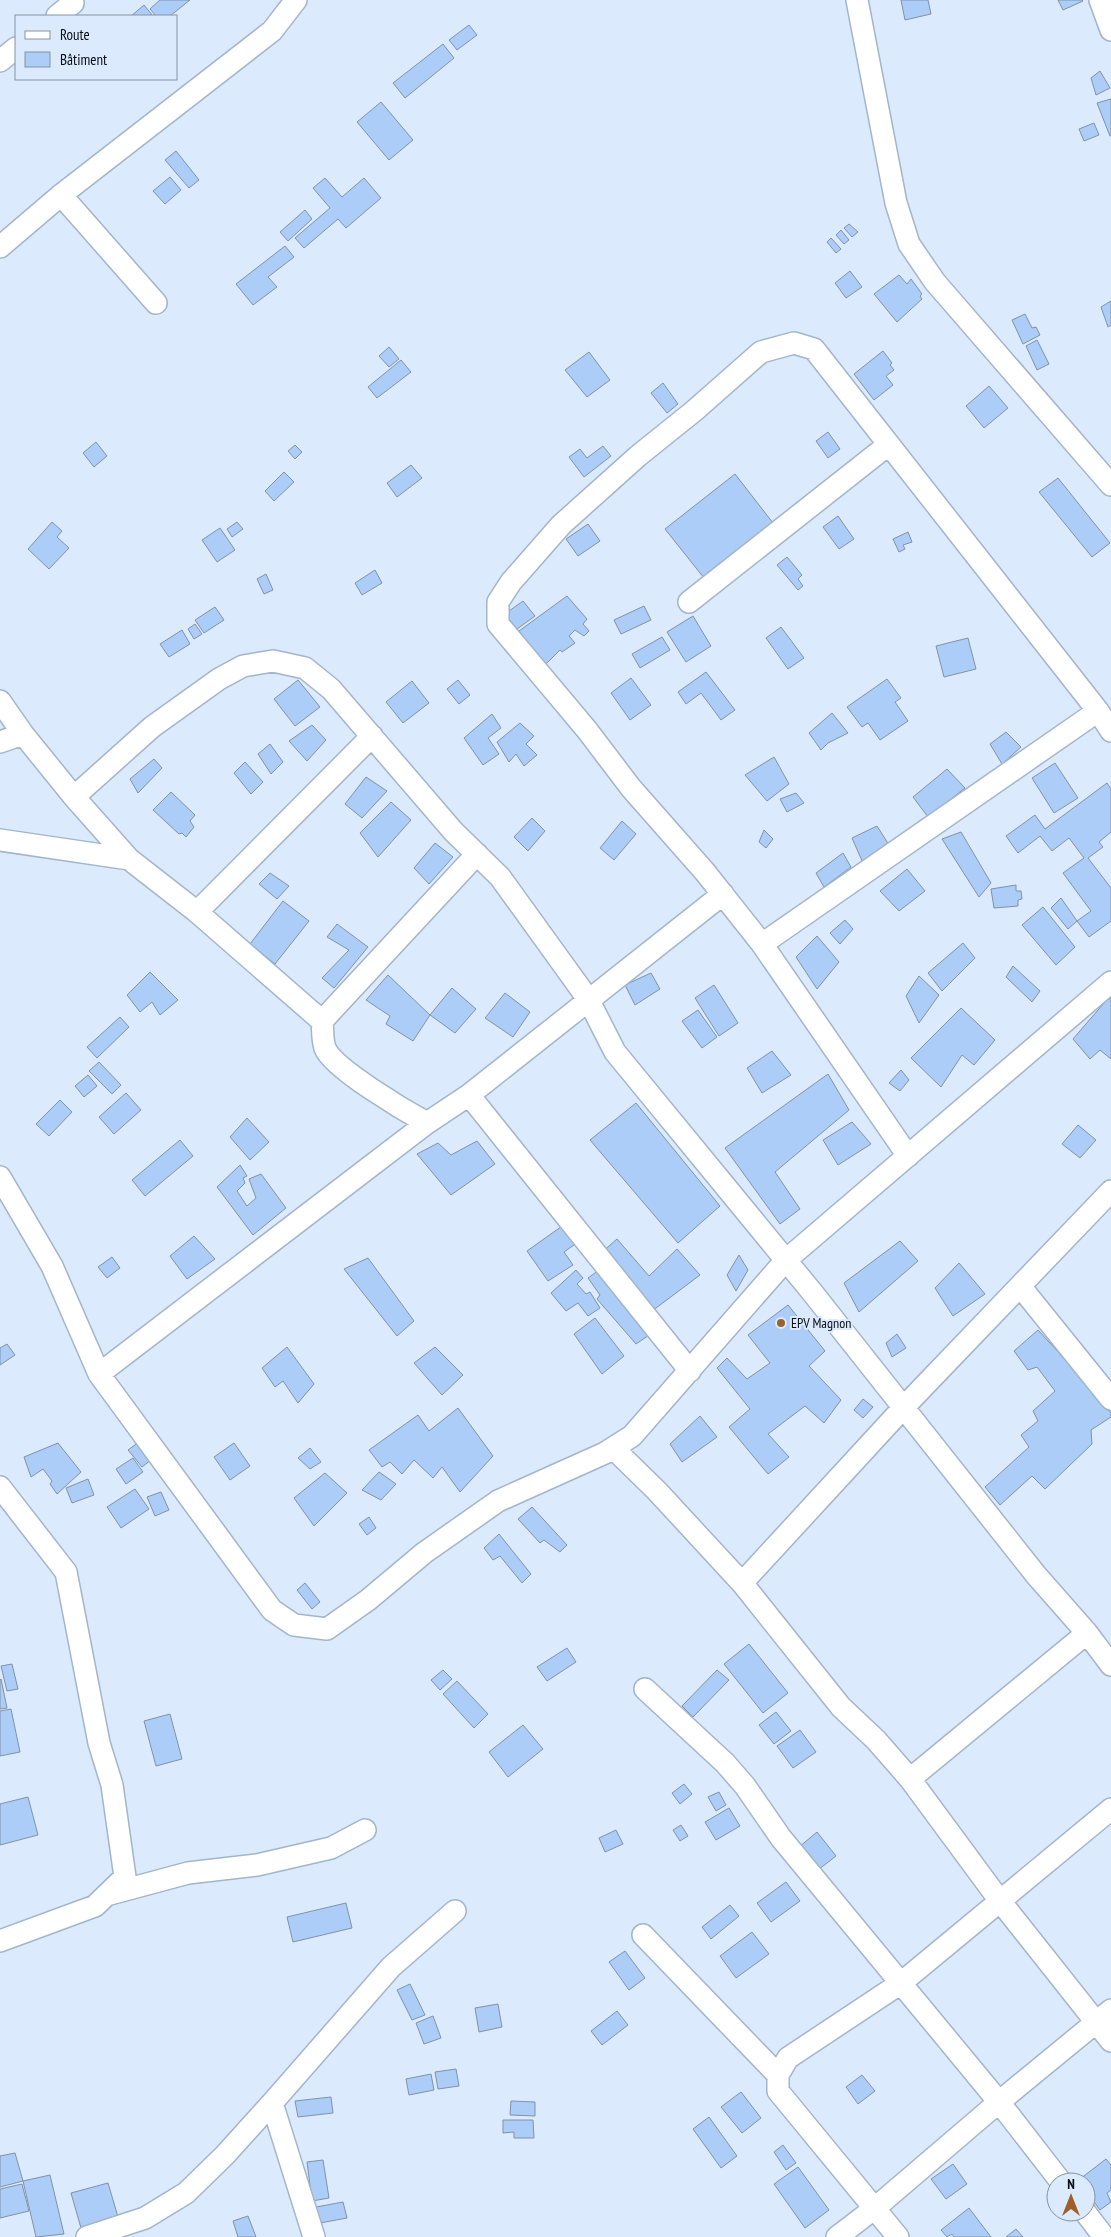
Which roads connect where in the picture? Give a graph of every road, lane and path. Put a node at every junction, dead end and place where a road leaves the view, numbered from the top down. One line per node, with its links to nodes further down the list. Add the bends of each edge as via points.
1 (296, 0): 7 (street, via 272,31)
2 (857, 0): 11 (street, via 896,203 909,244 935,282)
3 (1100, 0): 4 (street)
4 (1110, 24)
5 (15, 49): 6 (street)
6 (0, 61)
7 (61, 195): 8 (street); 9 (street)
8 (0, 247)
9 (156, 303)
10 (888, 445): 12 (street); 14 (street); 23 (street, via 814,349 794,343 761,352 561,525 511,582 498,602 498,624)
11 (1111, 486)
12 (689, 602)
13 (0, 701): 16 (street)
14 (1098, 711): 15 (street); 25 (street)
15 (1111, 731)
16 (23, 734): 18 (street); 19 (street)
17 (372, 736): 19 (street, via 330,689 305,668 273,661 243,666 219,679 152,727); 21 (street); 24 (street)
18 (0, 742)
19 (74, 797): 22 (street)
20 (0, 840): 22 (street)
21 (476, 854): 27 (street, via 500,877); 28 (street)
22 (129, 859): 24 (street)
23 (723, 894): 25 (street); 27 (street)
24 (197, 912): 28 (street)
25 (762, 944): 31 (street)
26 (1111, 982): 31 (street)
27 (588, 999): 29 (street); 34 (street, via 615,1052)
28 (322, 1021): 30 (street, via 325,1049 331,1057 362,1083)
29 (469, 1095): 30 (street); 36 (street)
30 (427, 1123): 37 (street)
31 (908, 1156): 34 (street)
32 (0, 1177): 37 (street, via 52,1266)
33 (1111, 1191): 35 (street)
34 (786, 1260): 36 (street); 39 (street)
35 (1020, 1286): 38 (street); 39 (street)
36 (690, 1371): 40 (street, via 632,1436)
37 (99, 1374): 40 (street, via 272,1610 294,1625 328,1629 424,1553 498,1501)
38 (1111, 1400)
39 (904, 1407): 42 (street); 43 (street, via 1036,1576)
40 (613, 1448): 42 (street, via 658,1491)
41 (0, 1487): 49 (street, via 66,1572 99,1743 112,1785 125,1877)
42 (742, 1583): 46 (street, via 841,1707)
43 (1087, 1633): 44 (street); 46 (street)
44 (1111, 1665)
45 (645, 1689): 54 (street, via 725,1763 781,1838)
46 (910, 1779): 50 (street)
47 (1111, 1809): 50 (street)
48 (365, 1830): 49 (street, via 331,1848 257,1865 188,1873)
49 (110, 1894): 53 (street, via 95,1906)
50 (1000, 1901): 54 (street); 55 (street)
51 (455, 1910): 59 (street, via 391,1967)
52 (643, 1935): 57 (street)
53 (0, 1941)
54 (901, 1983): 57 (street, via 788,2058); 58 (street)
55 (1103, 2017): 56 (street); 58 (street)
56 (1111, 2041)
57 (778, 2075): 61 (street, via 778,2090)
58 (999, 2102): 60 (street); 61 (street)
59 (272, 2104): 63 (street, via 186,2193 145,2218); 64 (street)
60 (1054, 2172)
61 (875, 2208): 65 (street); 66 (street)
62 (1093, 2222): 67 (street)
63 (87, 2237)
64 (314, 2237)
65 (837, 2237)
66 (898, 2237)
67 (1104, 2237)

